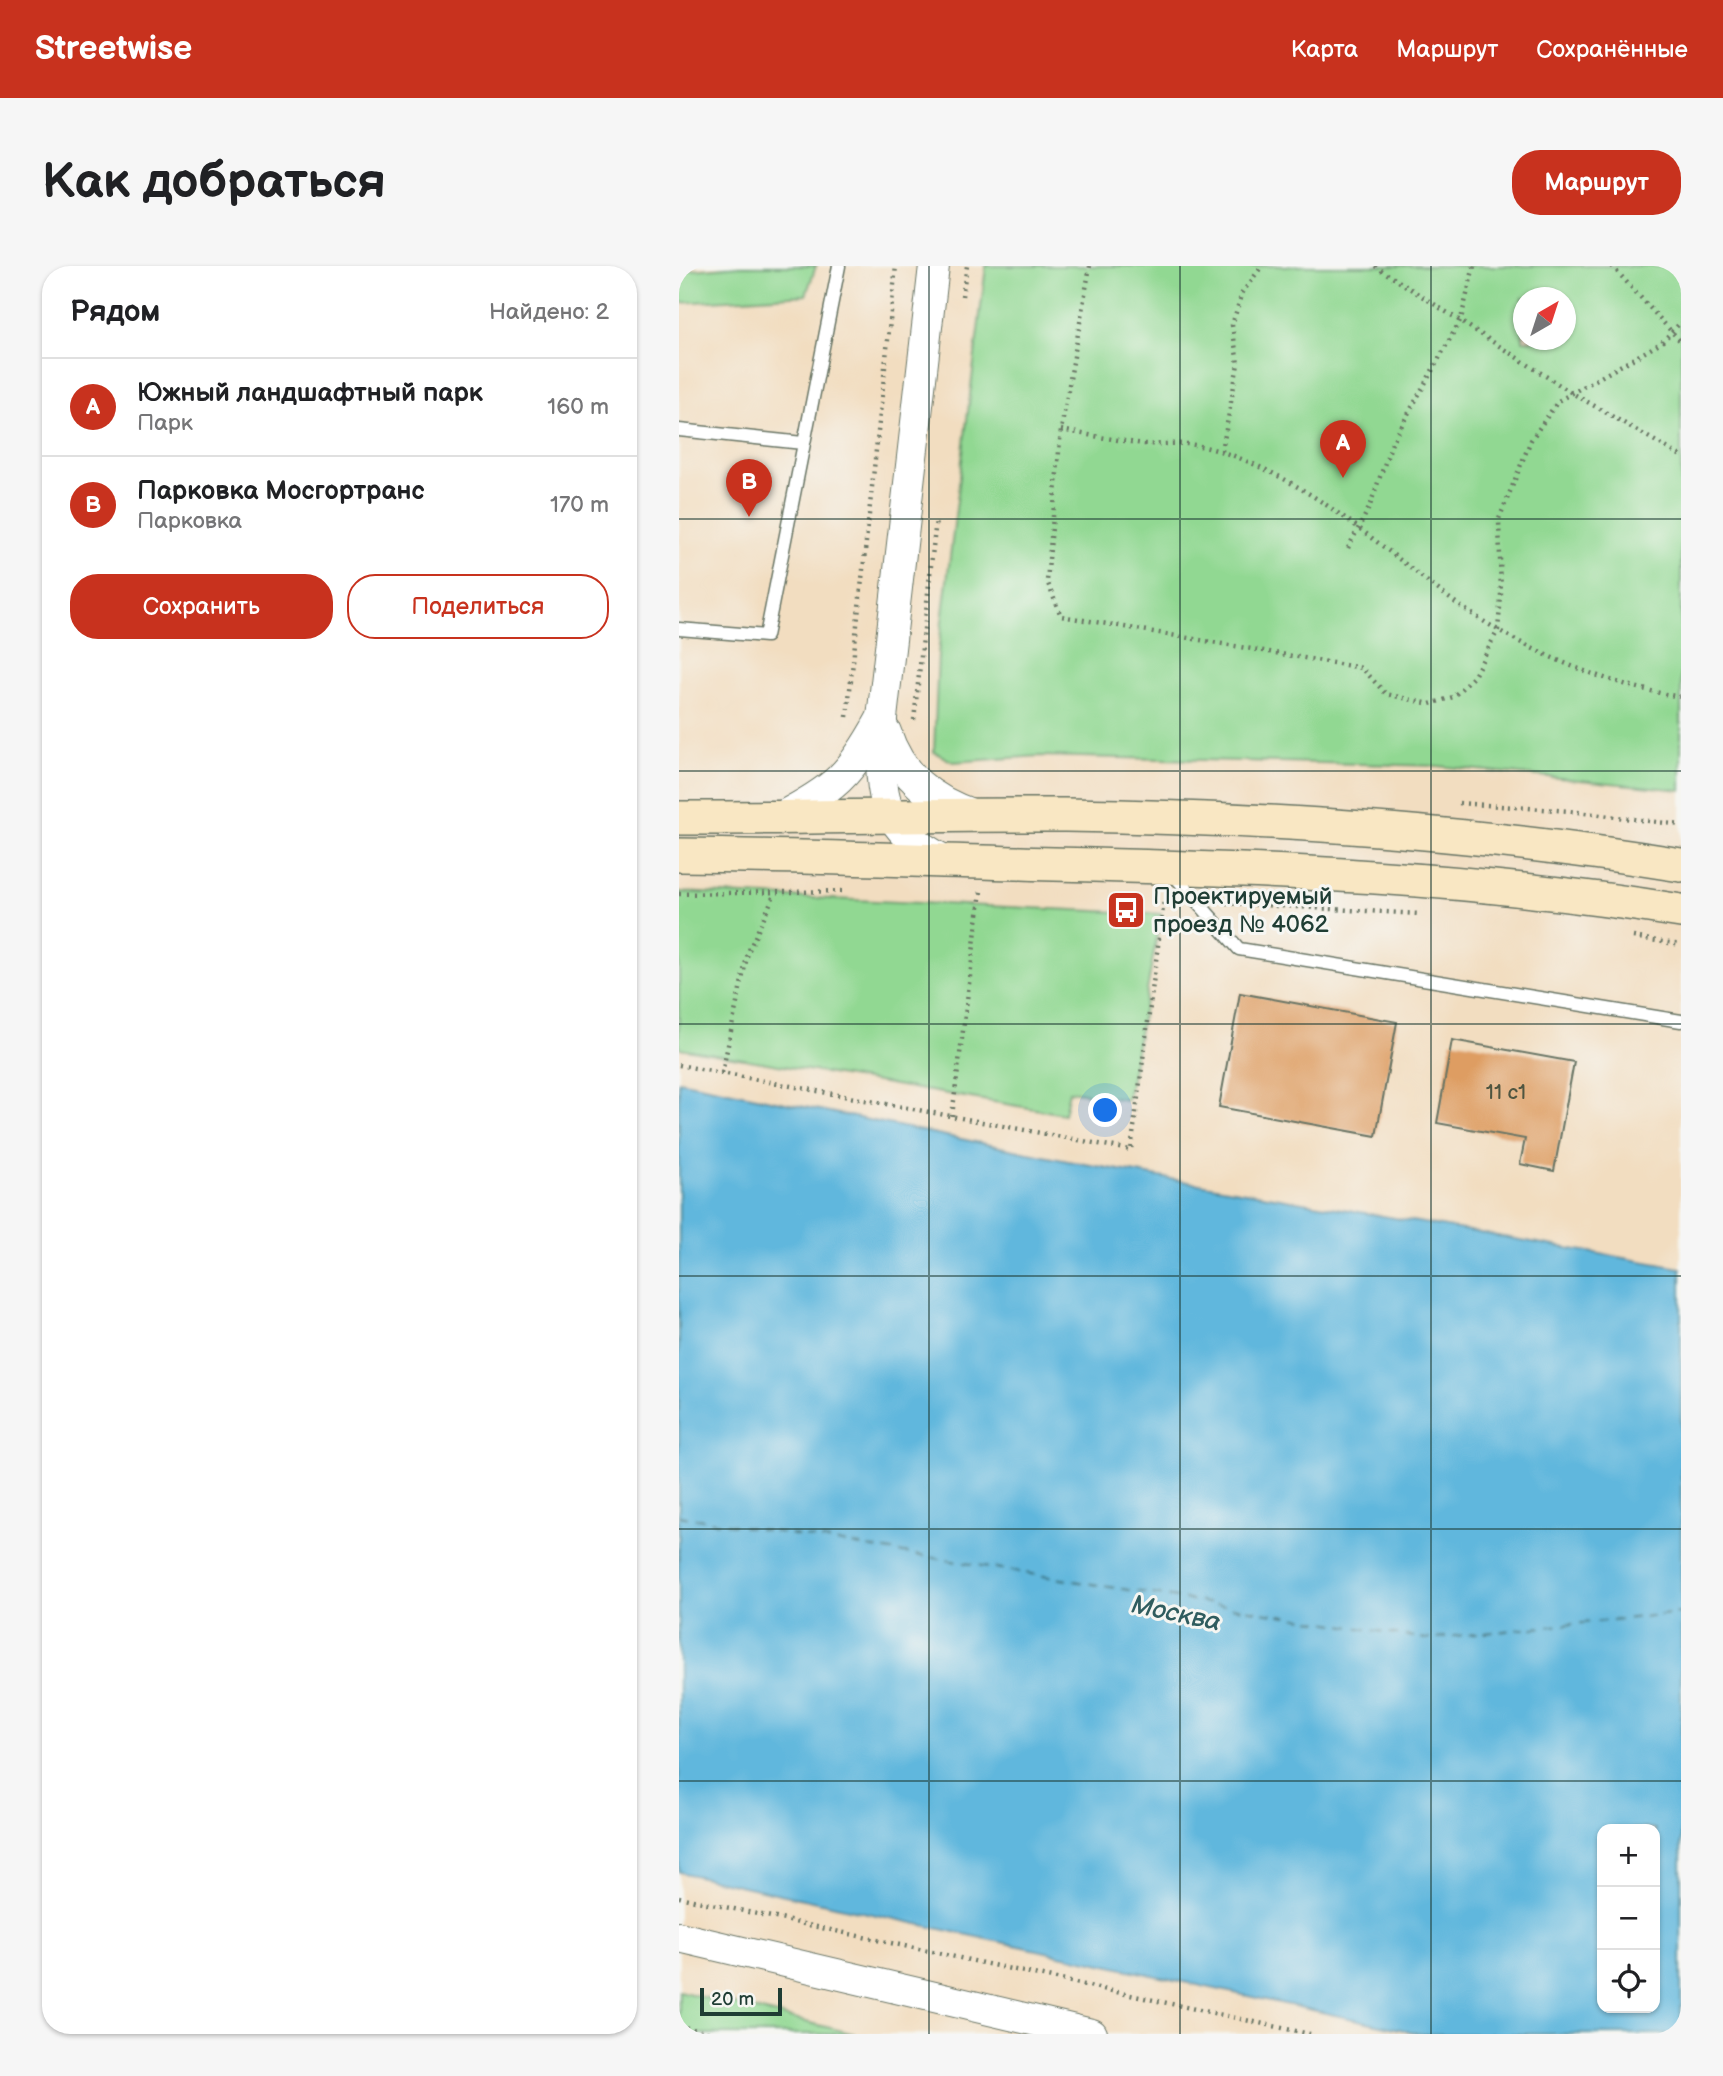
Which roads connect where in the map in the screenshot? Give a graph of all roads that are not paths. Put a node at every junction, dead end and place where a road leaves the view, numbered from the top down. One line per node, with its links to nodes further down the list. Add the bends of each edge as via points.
1 (839, 266): 4 (lane)
2 (934, 266): 6 (street)
3 (679, 430): 4 (lane)
4 (803, 443): 5 (lane, via 767,636)
5 (679, 629)
6 (882, 718): 7 (street, via 893,753 915,783 947,805); 9 (street, via 858,761 823,796); 10 (street, via 881,792)
7 (974, 815): 10 (main road); 14 (main road, via 1265,822 1509,841)
8 (679, 818): 9 (main road)
9 (779, 818): 10 (main road)
10 (892, 818): 12 (street, via 921,848)
11 (679, 855): 12 (main road)
12 (946, 861): 13 (main road)
13 (1165, 865): 15 (main road, via 1503,888); 16 (lane, via 1239,949)
14 (1681, 865)
15 (1681, 911)
16 (1681, 1021)
17 (679, 1937): 18 (street)
18 (1092, 2034)

